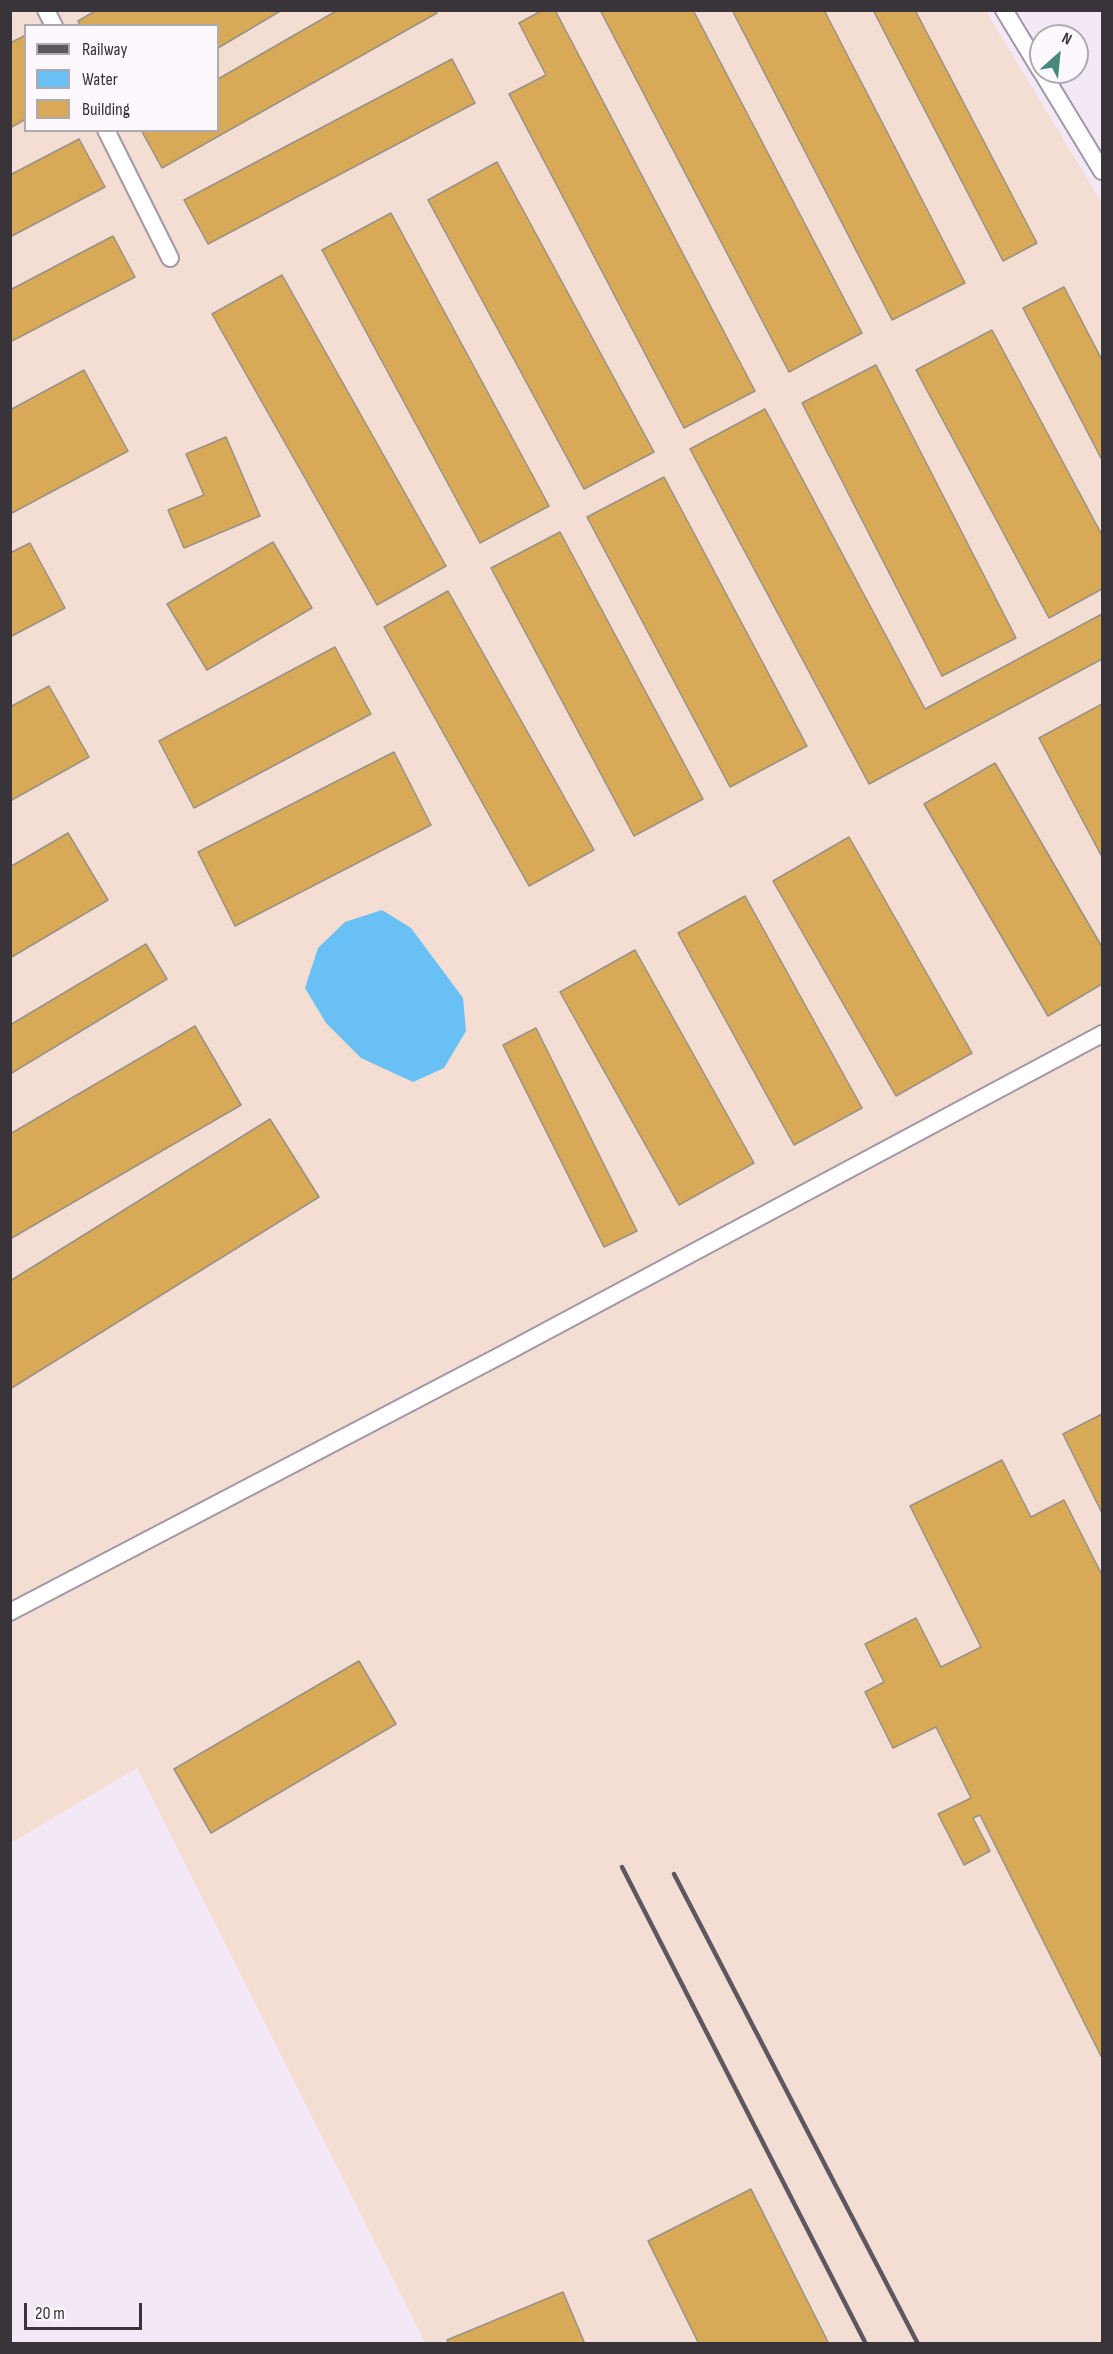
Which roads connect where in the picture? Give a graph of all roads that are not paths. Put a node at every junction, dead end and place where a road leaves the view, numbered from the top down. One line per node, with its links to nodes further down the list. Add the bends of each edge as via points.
1 (46, 10): 3 (lane)
2 (1004, 10): 4 (lane)
3 (53, 24)
4 (1029, 52)
5 (1048, 84): 7 (lane)
6 (107, 132): 8 (lane)
7 (1102, 171)
8 (170, 258)
9 (1102, 1034): 10 (lane, via 509,1351)
10 (10, 1611)

